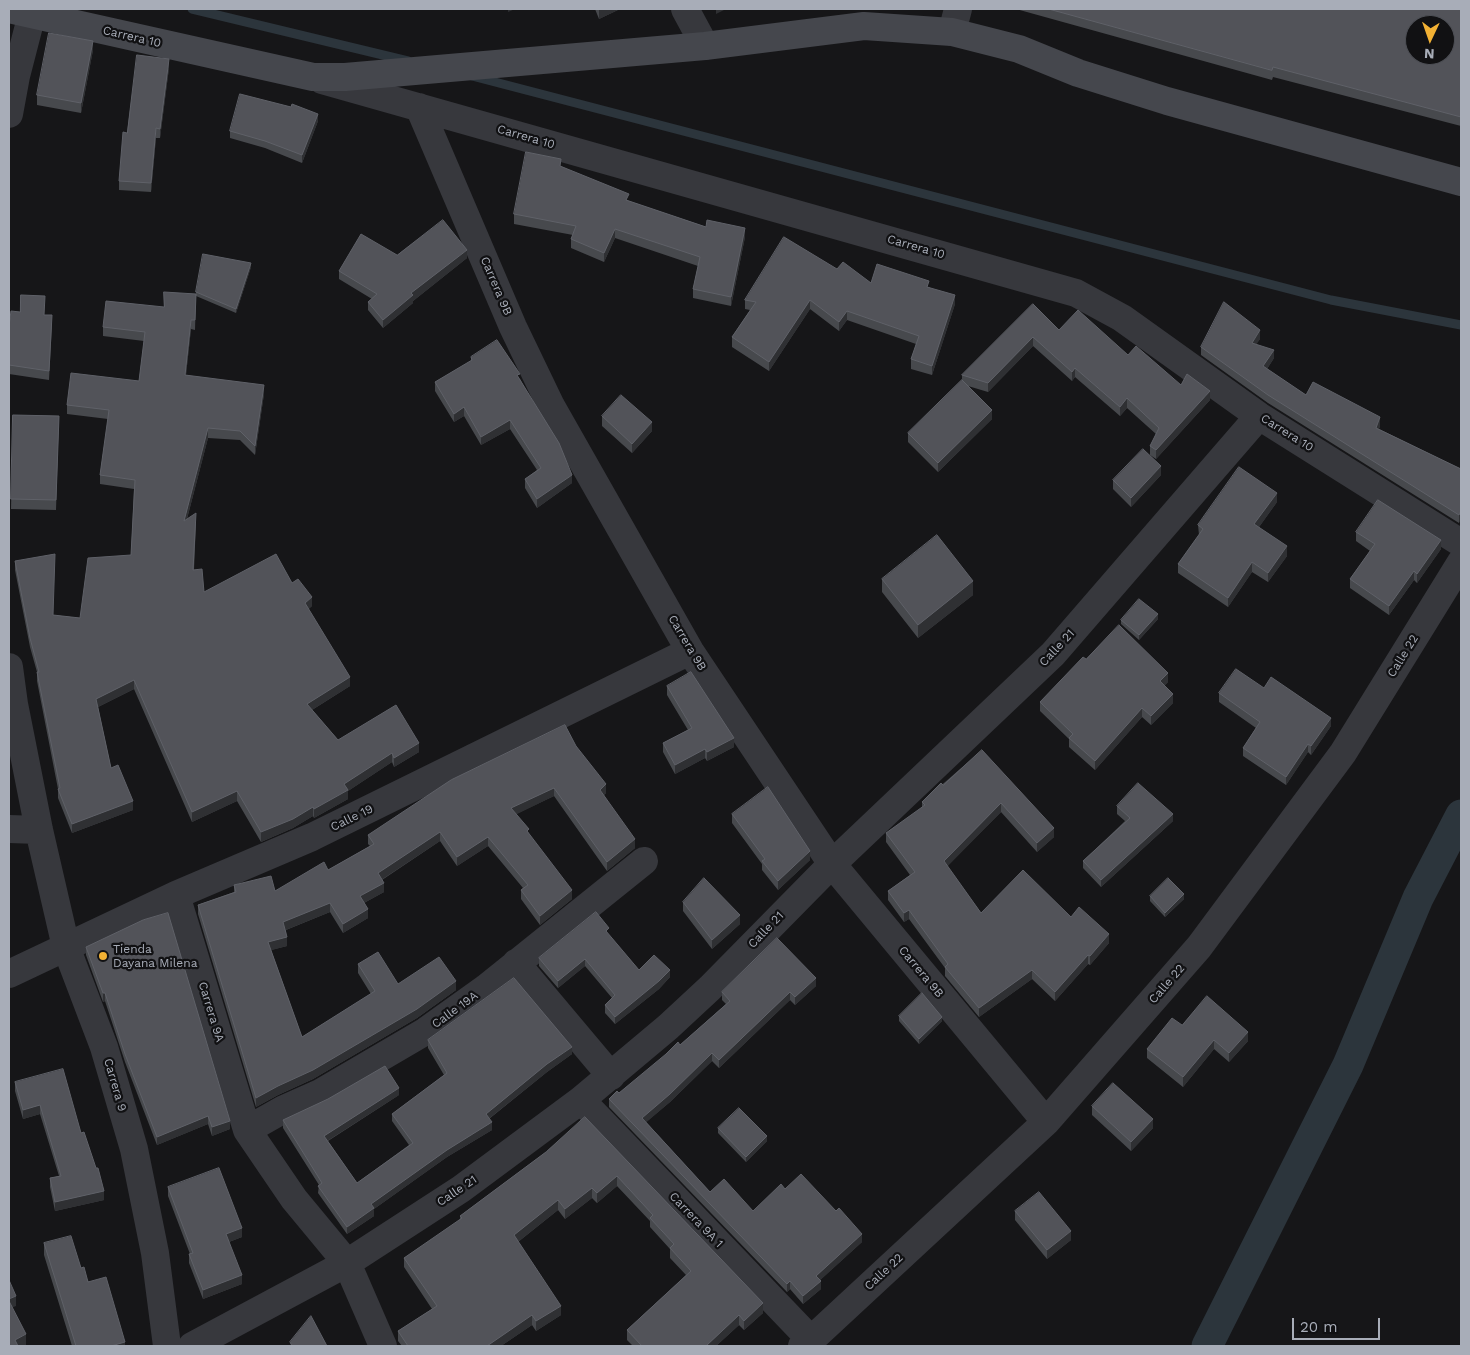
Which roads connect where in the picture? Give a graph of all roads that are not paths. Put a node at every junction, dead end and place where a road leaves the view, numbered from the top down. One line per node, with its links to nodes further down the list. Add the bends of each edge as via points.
1 (685, 9): 6 (street)
2 (894, 9): 5 (street)
3 (20, 11): 7 (street, Carrera 10); 9 (street, via 16,76)
4 (955, 20): 5 (street, Carrera 10); 10 (street, Carrera 10, via 1078,73 1167,101)
5 (864, 26): 6 (street, Carrera 10)
6 (705, 46): 7 (street, Carrera 10)
7 (313, 77): 8 (street, Carrera 10)
8 (420, 107): 11 (street, Carrera 10, via 1076,293 1122,318); 14 (street, Carrera 9B, via 513,327 551,406)
9 (9, 114)
10 (1461, 182)
11 (1258, 416): 12 (street, Carrera 10); 19 (street, Calle 21, via 1054,654)
12 (1461, 543)
13 (1461, 562): 26 (street, Calle 22, via 1343,754 1199,947)
14 (690, 651): 19 (street, Carrera 9B); 20 (street, Calle 19, via 312,837)
15 (9, 667): 17 (street, Carrera 9)
16 (9, 828): 17 (street)
17 (38, 830): 21 (street, Carrera 9)
18 (644, 861): 22 (street, Calle 19A)
19 (832, 864): 24 (street, Calle 21, via 710,988); 26 (street, Carrera 9B)
20 (176, 895): 21 (street, Calle 19); 27 (street, Carrera 9A)
21 (66, 946): 23 (street, Calle 19); 30 (street, Carrera 9, via 104,1046 134,1149 155,1253)
22 (516, 963): 24 (street); 27 (street, Calle 19A, via 426,1031 320,1093)
23 (9, 974)
24 (611, 1076): 25 (street, Calle 21)
25 (581, 1100): 28 (street, Calle 21, via 462,1189); 29 (street, Carrera 9A 1)
26 (1046, 1122): 29 (street, Calle 22)
27 (247, 1130): 28 (street, Carrera 9A, via 294,1199)
28 (347, 1263): 31 (street, Calle 21); 32 (street)
29 (806, 1343)
30 (167, 1346)
31 (192, 1346)
32 (383, 1346)

